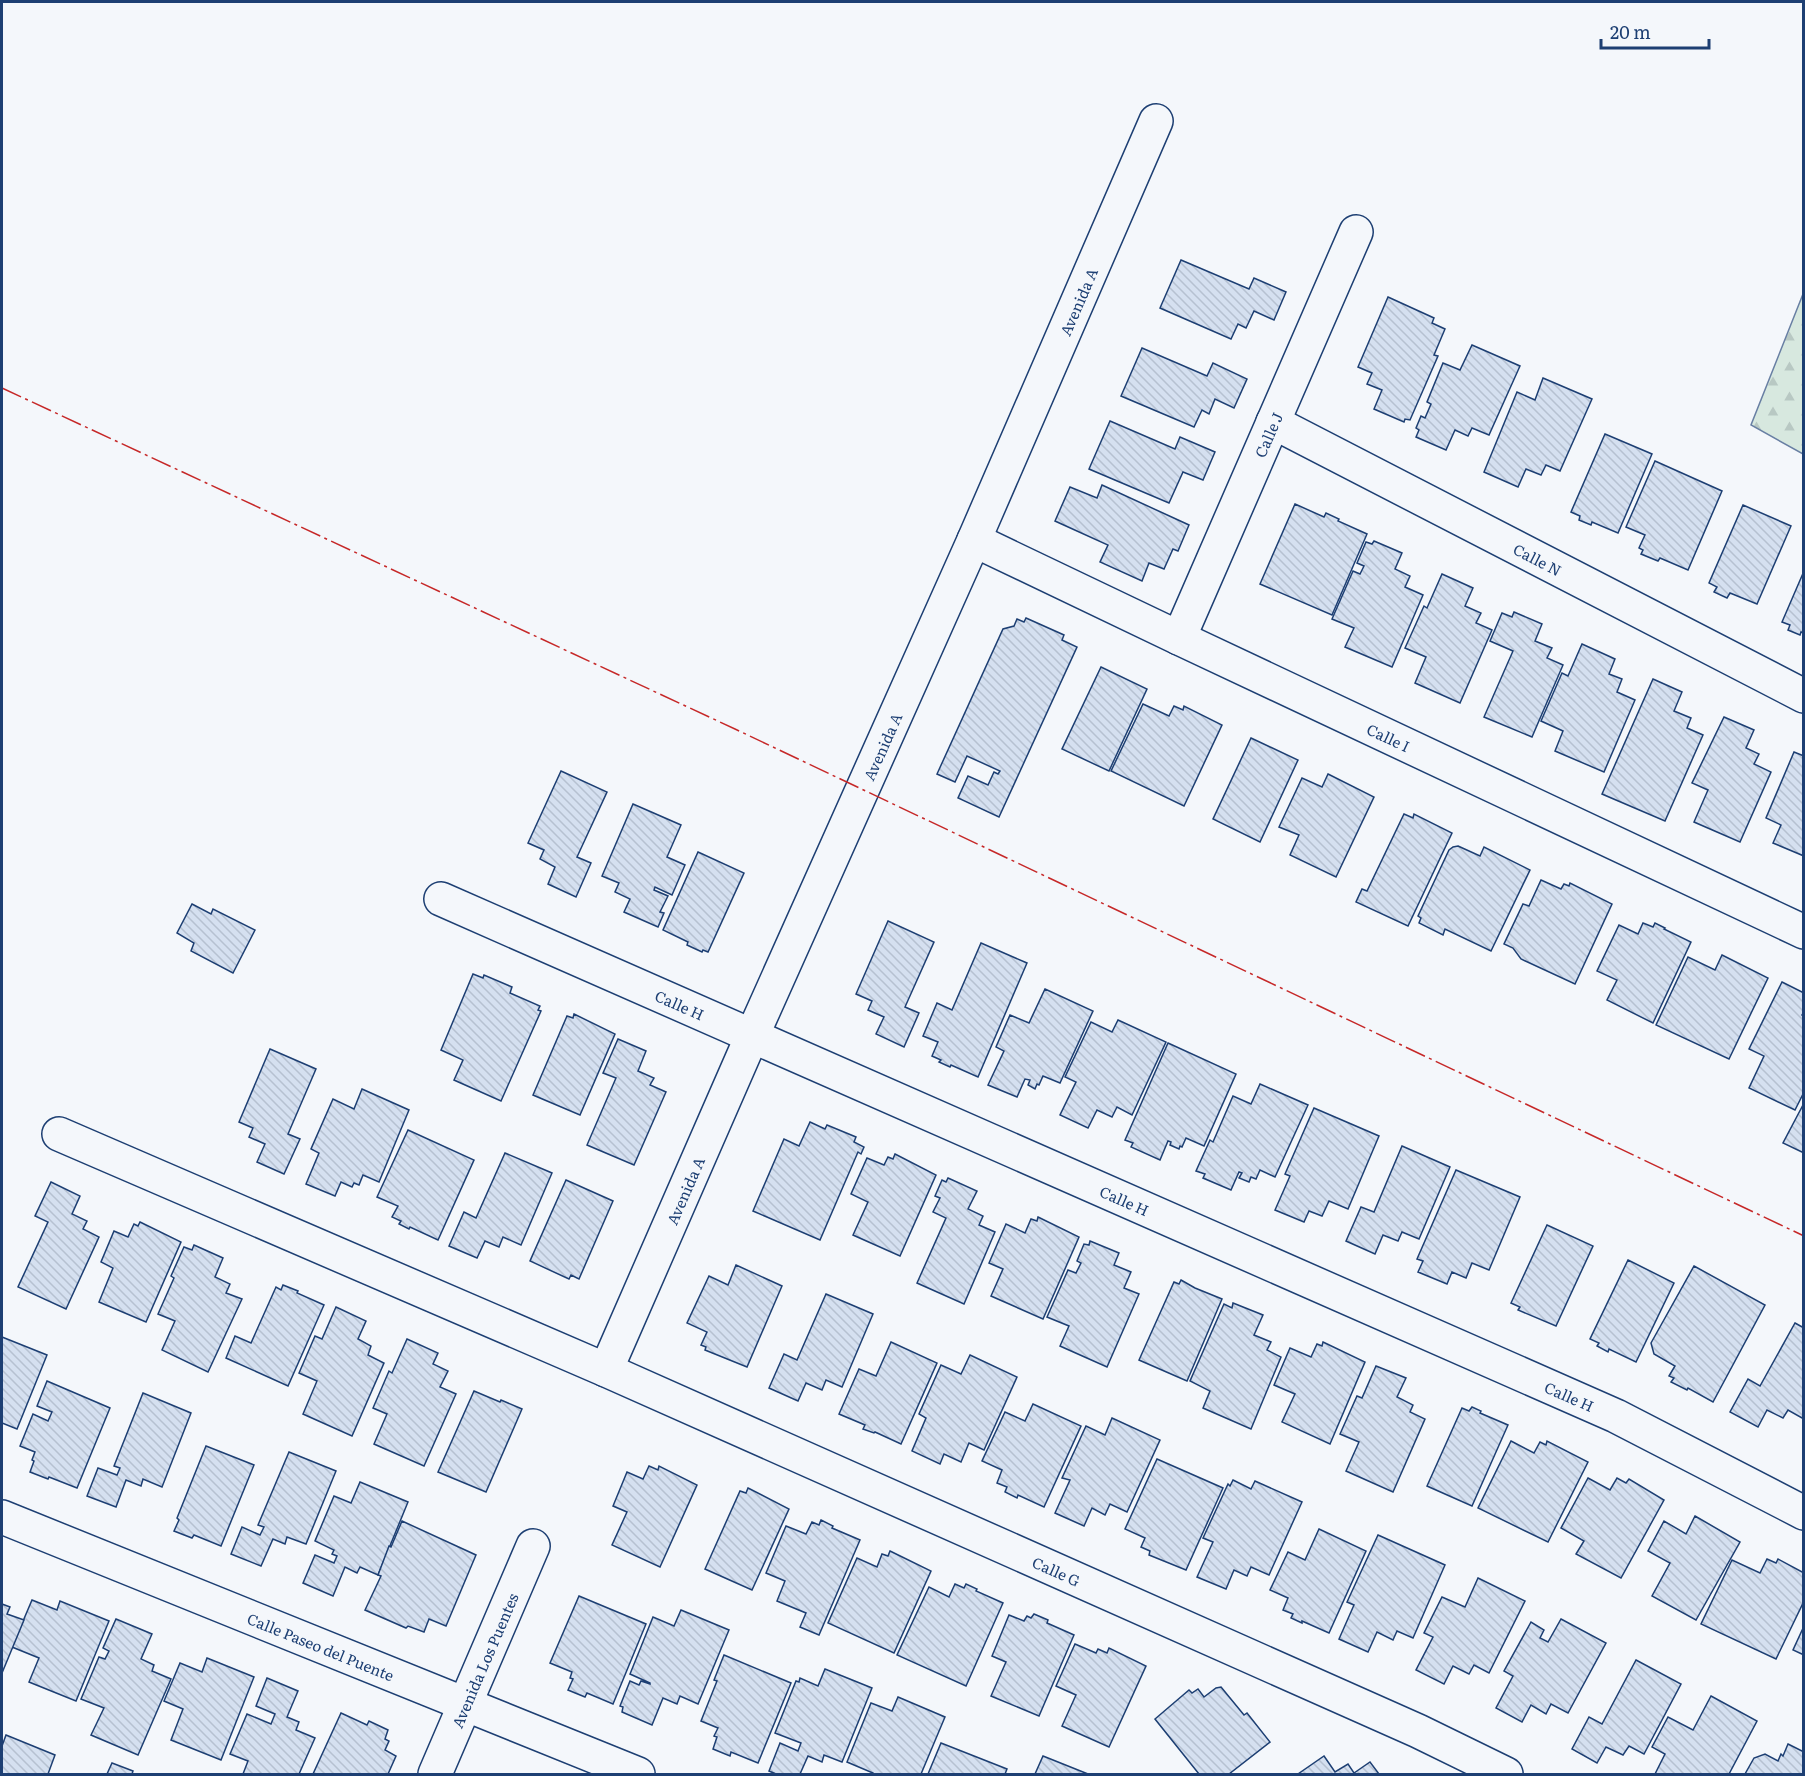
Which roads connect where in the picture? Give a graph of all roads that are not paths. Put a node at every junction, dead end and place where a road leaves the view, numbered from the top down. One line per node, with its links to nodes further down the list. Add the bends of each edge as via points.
1 (1156, 121): 4 (street, Avenida A)
2 (1356, 231): 3 (street, Calle J)
3 (1273, 422): 5 (street, Calle J); 6 (street, Calle N)
4 (974, 540): 5 (street, Calle I); 9 (street, Avenida A)
5 (1179, 638): 8 (street, Calle I)
6 (1803, 696)
7 (441, 899): 9 (street, Calle H)
8 (1803, 932)
9 (752, 1036): 11 (street, Avenida A); 12 (street, Calle H, via 1616,1416)
10 (59, 1134): 11 (street, Calle G)
11 (606, 1370): 18 (street, Calle G, via 1418,1731)
12 (1803, 1513)
13 (2, 1517): 15 (street, Calle Paseo del Puente)
14 (533, 1546): 15 (street, Avenida Los Puentes)
15 (464, 1704): 16 (street, Avenida Los Puentes); 17 (street, Calle Paseo del Puente)
16 (435, 1774)
17 (638, 1774)
18 (1506, 1774)

